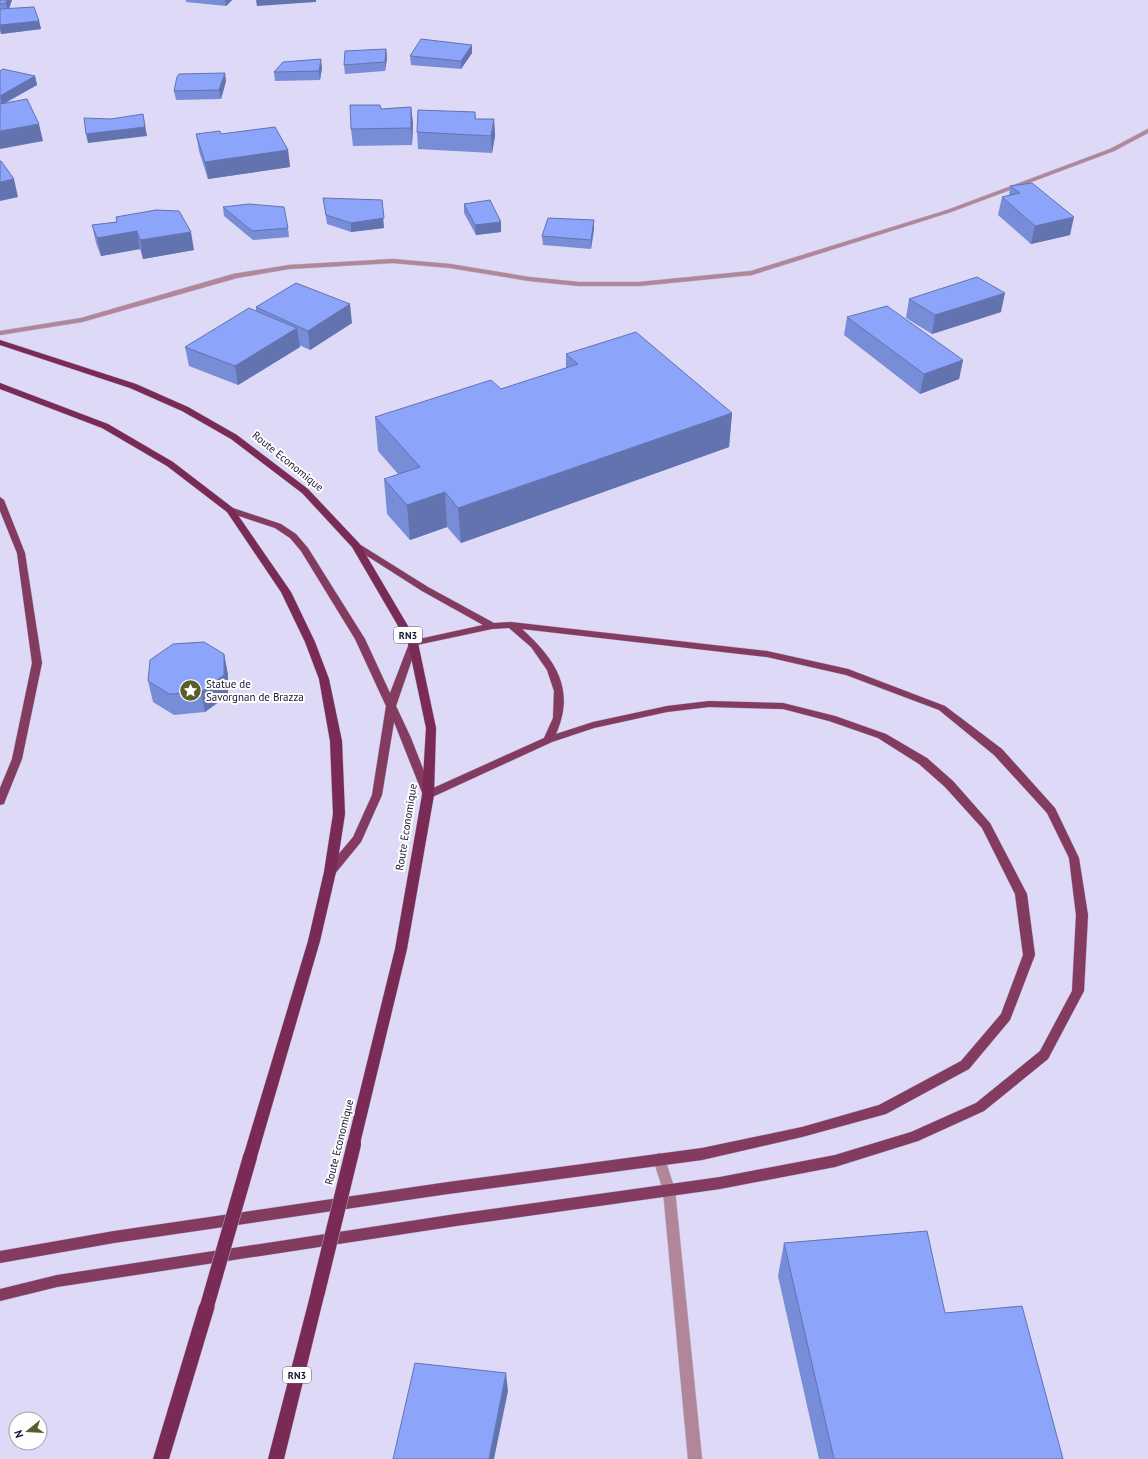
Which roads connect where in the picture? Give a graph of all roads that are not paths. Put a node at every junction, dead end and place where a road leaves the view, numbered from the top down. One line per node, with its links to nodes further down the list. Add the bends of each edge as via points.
1 (1148, 132): 2 (street, via 1112,150 949,211 752,273 639,284 579,284 450,266 393,261 289,267 236,276 82,320)
2 (0, 334)
3 (0, 342): 7 (highway, Route Economique / RN3, via 133,386 185,409 234,437 305,491)
4 (0, 386): 6 (highway, via 105,426 170,464)
5 (0, 500): 14 (main road, via 21,553 37,663 17,759)
6 (230, 510): 11 (main road, via 278,526 293,536 305,550 360,638); 15 (highway, via 286,592 324,679 336,741 339,814)
7 (356, 545): 9 (main road, via 425,589); 10 (highway, Route Economique / RN3)
8 (511, 625): 9 (main road); 12 (main road, via 534,645 552,669 559,691 558,718); 17 (main road, via 767,654 848,672 942,708 998,752 1051,811 1074,858 1082,915 1078,991 1044,1055 980,1107 914,1136 835,1161)
9 (492, 626): 10 (main road)
10 (413, 644): 11 (main road, via 400,676); 13 (highway, Route Economique / RN3, via 431,728)
11 (392, 707): 13 (main road); 15 (main road, via 376,795 356,839)
12 (548, 740): 13 (main road); 16 (main road, via 600,723 667,708 709,704 783,706 831,718 882,736 923,761 949,784 986,826 1021,894 1029,955 1006,1017 965,1065 882,1110 802,1132 702,1154)
13 (428, 795): 21 (highway, Route Economique / RN3, bridge, via 401,948)
14 (0, 801)
15 (330, 872): 20 (highway, bridge, via 314,941)
16 (659, 1159): 17 (street); 18 (main road, via 114,1237)
17 (669, 1190): 19 (main road, via 57,1281); 22 (street)
18 (0, 1257)
19 (0, 1295)
20 (161, 1459)
21 (276, 1459)
22 (696, 1459)

